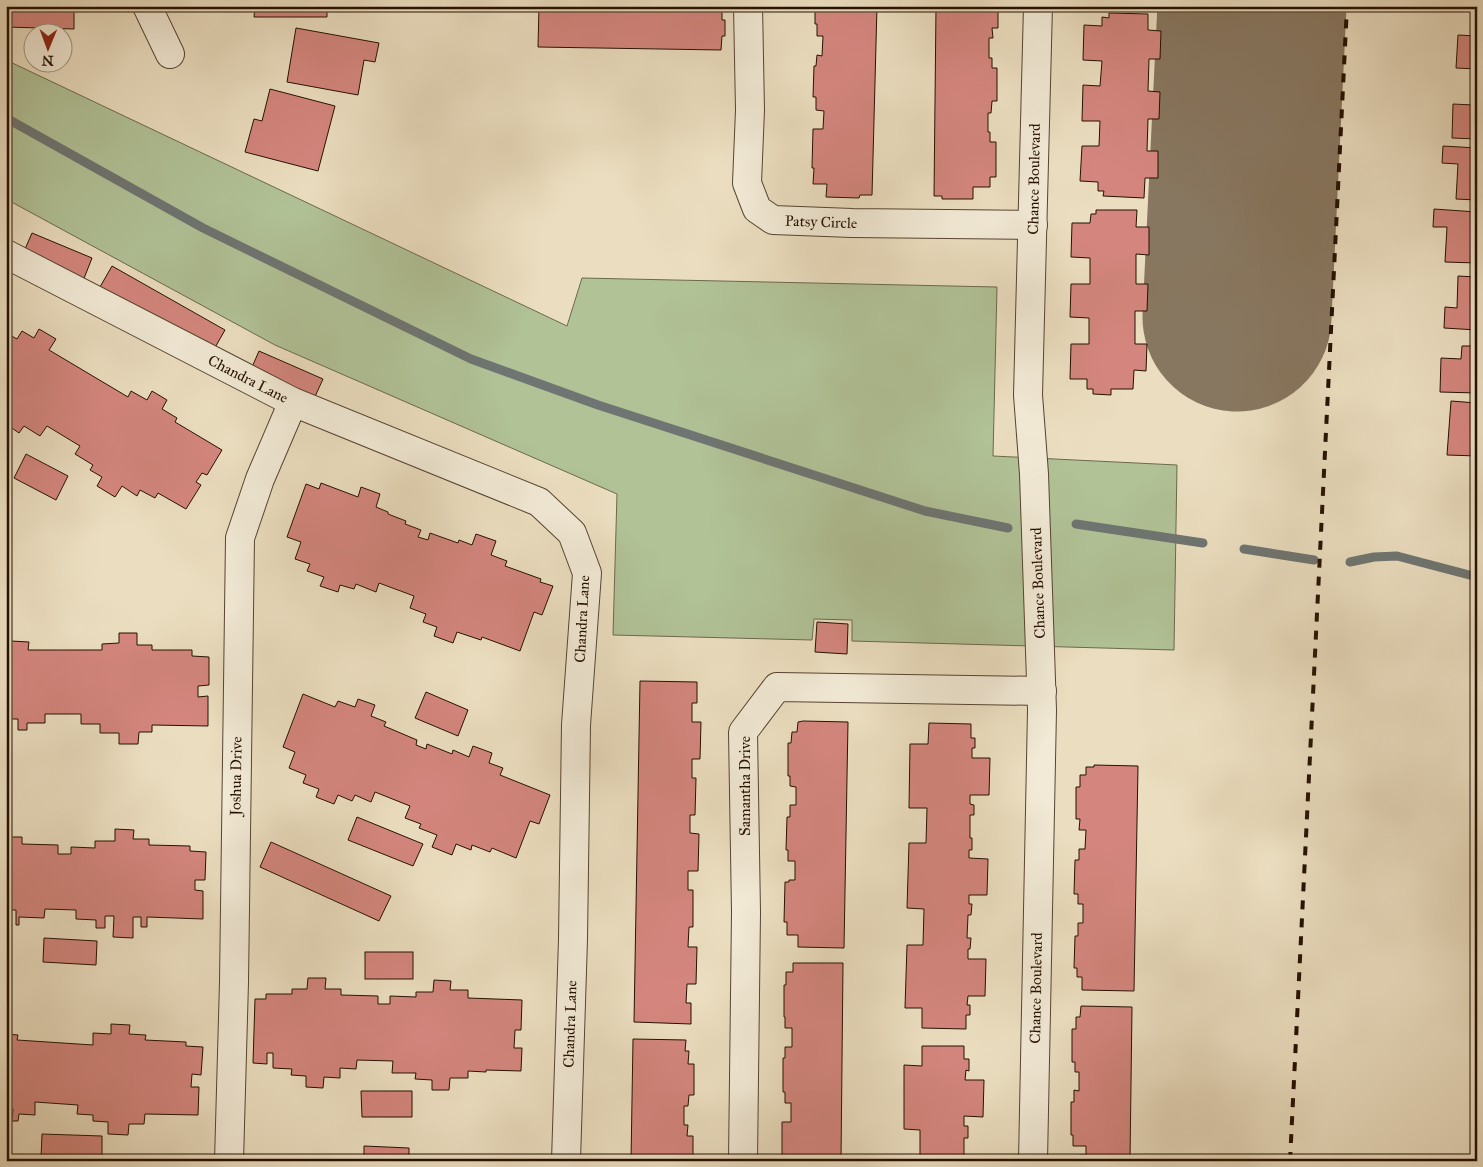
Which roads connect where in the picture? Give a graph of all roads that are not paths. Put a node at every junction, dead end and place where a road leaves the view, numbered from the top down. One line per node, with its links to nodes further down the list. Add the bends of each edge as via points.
1 (147, 6): 4 (street)
2 (748, 6): 5 (street, Patsy Circle, via 750,110 747,183 757,209 773,220)
3 (1038, 6): 5 (street, Chance Boulevard)
4 (170, 54)
5 (1033, 225): 8 (street, Chance Boulevard, via 1028,395)
6 (6, 254): 7 (street, Chandra Lane)
7 (293, 402): 9 (street, Joshua Drive, via 260,479 240,538); 10 (street, Chandra Lane, via 539,502 572,533 584,565 576,725)
8 (1042, 691): 11 (street, Samantha Drive, via 778,687 743,732 746,912); 12 (street, Chance Boulevard)
9 (229, 1161)
10 (566, 1161)
11 (743, 1161)
12 (1033, 1161)

